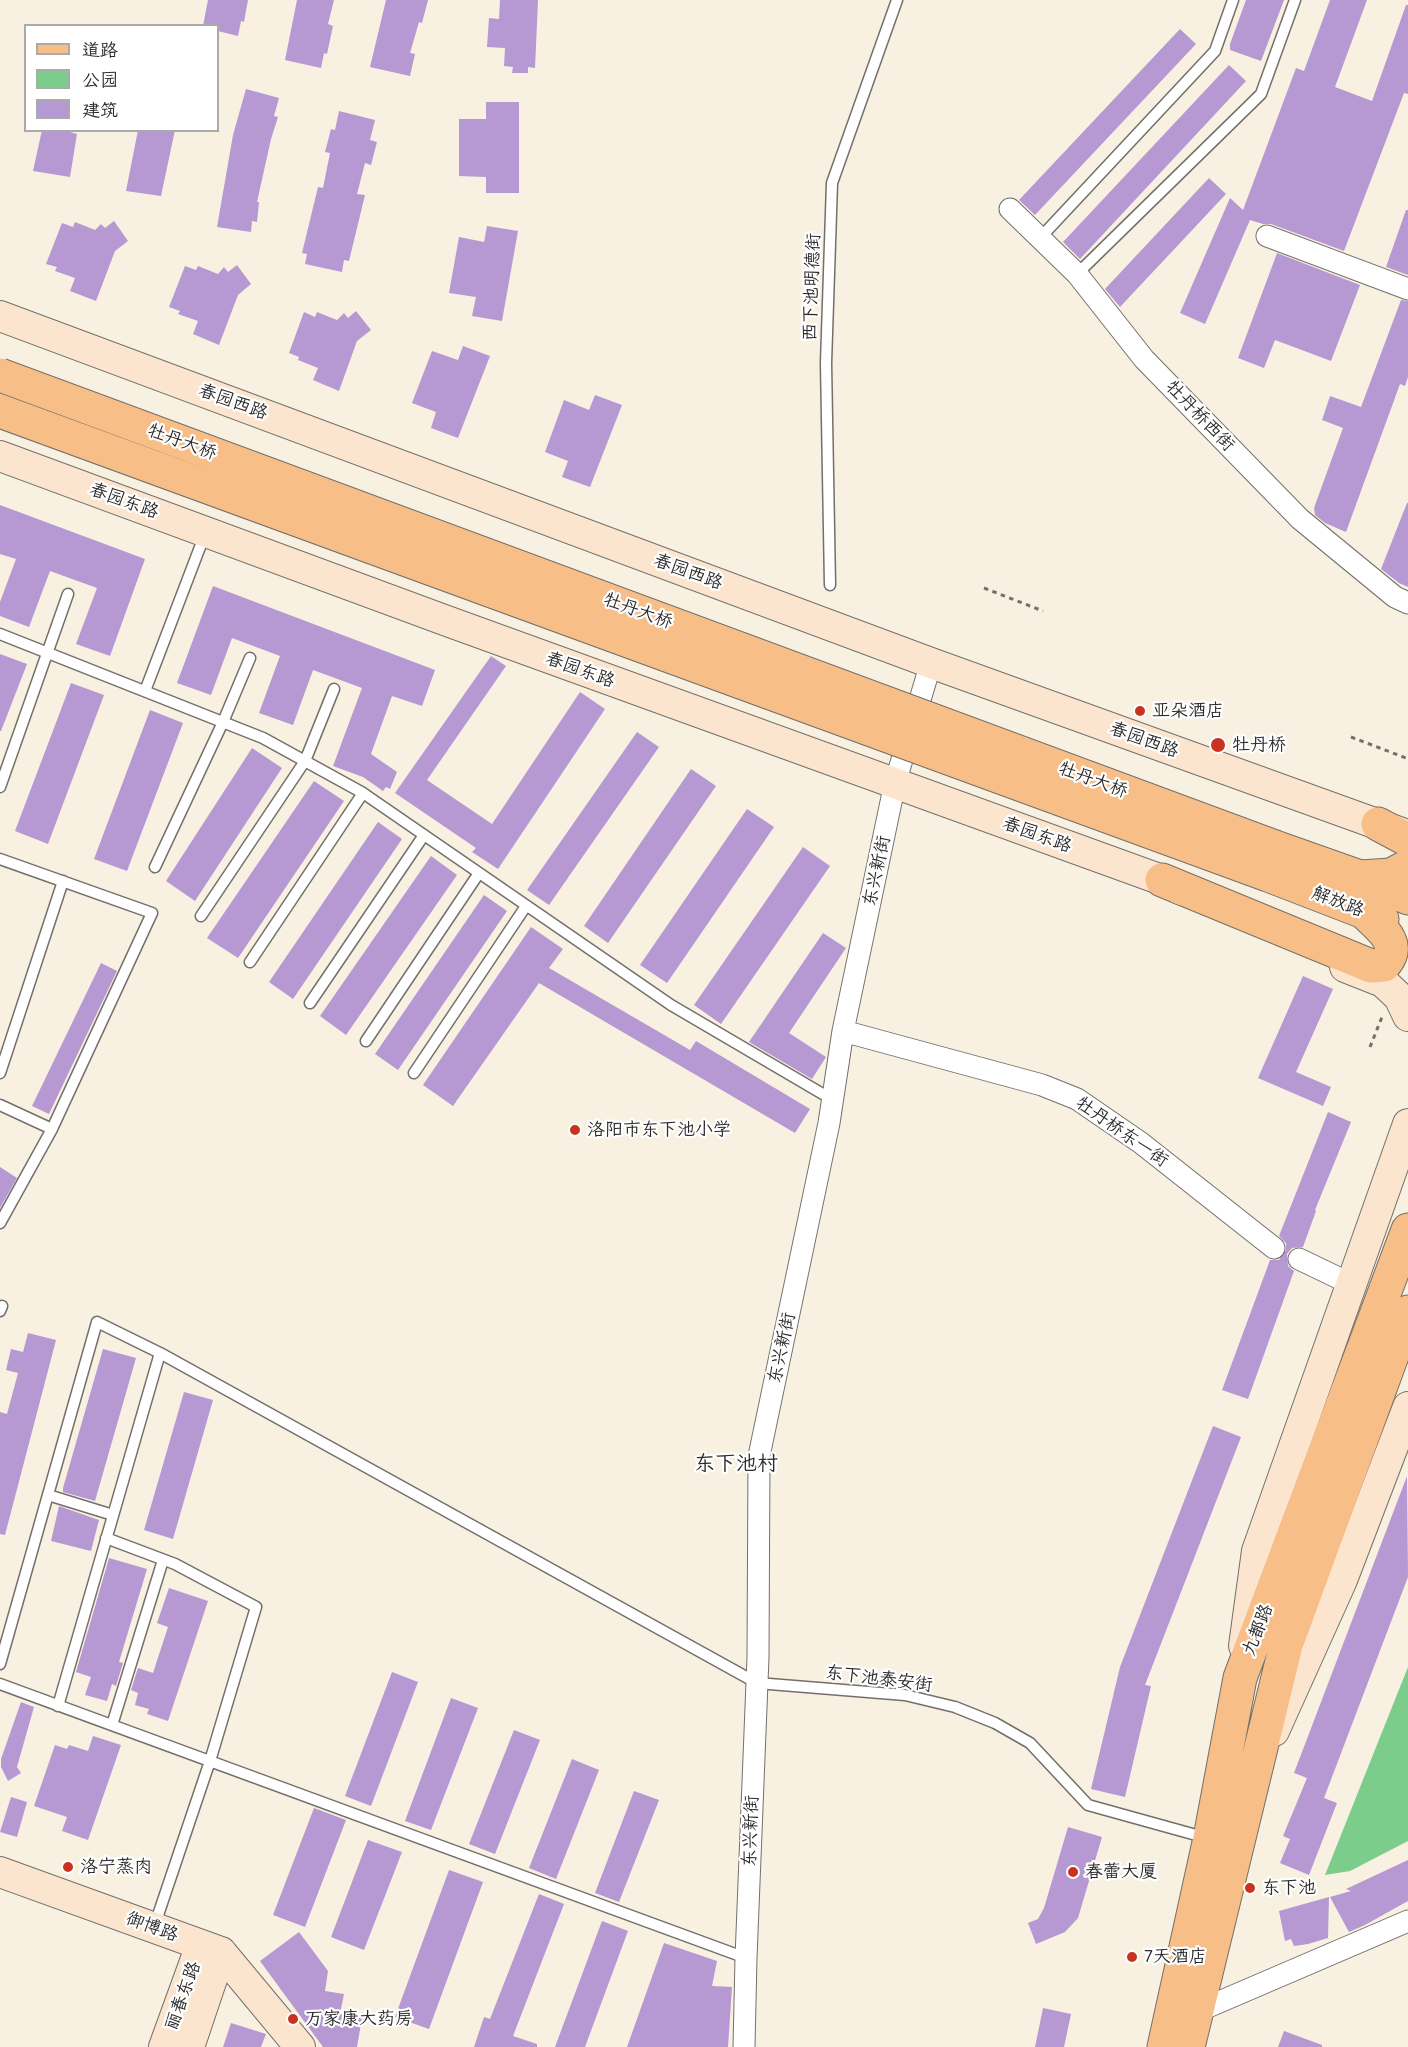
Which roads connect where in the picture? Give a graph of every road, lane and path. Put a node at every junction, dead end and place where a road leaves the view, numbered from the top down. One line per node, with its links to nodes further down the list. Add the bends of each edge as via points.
1 (897, 0): 14 (lane, 西下池明德街, via 832,183 826,363)
2 (1233, 0): 6 (lane, via 1215,51)
3 (1295, 0): 7 (lane, via 1261,94)
4 (1010, 209): 6 (street, 牡丹桥西街)
5 (1267, 236): 8 (street)
6 (1041, 237): 7 (street, 牡丹桥西街)
7 (1077, 274): 17 (street, 牡丹桥西街, via 1144,359 1300,519 1395,597)
8 (1408, 289)
9 (0, 316): 22 (street, 春园西路)
10 (0, 375): 37 (main road, 牡丹大桥, bridge)
11 (0, 411): 37 (main road, 牡丹大桥, bridge)
12 (0, 456): 13 (street, 春园东路)
13 (206, 531): 24 (lane); 29 (street, 春园东路)
14 (830, 585)
15 (984, 588): 18 (path)
16 (68, 594): 20 (lane)
17 (1408, 603)
18 (1043, 611)
19 (0, 634): 20 (lane)
20 (48, 653): 24 (lane); 30 (lane)
21 (250, 658): 25 (lane)
22 (931, 663): 29 (street, 东兴新街); 32 (street, 春园西路)
23 (334, 689): 28 (lane)
24 (146, 691): 25 (lane)
25 (223, 722): 28 (lane); 39 (lane)
26 (1351, 736): 27 (path)
27 (1406, 758)
28 (305, 761): 31 (lane); 48 (lane)
29 (895, 783): 42 (street, 春园东路); 54 (street, 东兴新街)
30 (0, 787)
31 (363, 793): 33 (lane); 51 (lane)
32 (1378, 824): 34 (street, 春园西路); 35 (main road)
33 (424, 835): 40 (lane); 52 (lane)
34 (1408, 835)
35 (1408, 840)
36 (0, 859): 43 (lane)
37 (1272, 861): 41 (main road, 解放路); 47 (main road, 解放路)
38 (1408, 866): 41 (main road, via 1391,875)
39 (155, 867)
40 (479, 873): 46 (lane); 55 (lane)
41 (1360, 878): 44 (main road); 45 (main road, 解放路)
42 (1162, 880): 47 (main road, via 1371,966 1384,965 1392,949 1389,938); 53 (street, 春园东路, via 1278,941 1383,982 1399,997)
43 (63, 881): 56 (lane); 61 (lane, via 152,913)
44 (1408, 881)
45 (1408, 898)
46 (526, 906): 57 (lane); 58 (lane, via 671,1005)
47 (1363, 911): 49 (main road, 解放路); 50 (main road, via 1403,939)
48 (201, 916)
49 (1408, 929)
50 (1408, 948)
51 (250, 962)
52 (310, 1003)
53 (1408, 1016)
54 (843, 1030): 58 (street, 东兴新街); 64 (street, 牡丹桥东一街, via 1042,1085 1077,1099 1141,1143)
55 (366, 1041)
56 (0, 1073)
57 (414, 1073)
58 (833, 1100): 76 (street, 东兴新街, via 759,1456)
59 (0, 1105): 61 (lane)
60 (1408, 1124): 66 (street)
61 (52, 1129): 62 (lane)
62 (0, 1223)
63 (1408, 1230): 75 (main road, 九都路)
64 (1274, 1248)
65 (1299, 1259): 66 (street)
66 (1351, 1284): 75 (street, via 1257,1551)
67 (1408, 1312): 81 (main road, 九都路, via 1286,1645)
68 (160, 1353): 70 (lane, via 97,1322); 71 (lane); 76 (lane)
69 (1408, 1407): 81 (street, via 1342,1580)
70 (48, 1495): 71 (lane); 74 (lane)
71 (113, 1515): 72 (lane)
72 (106, 1538): 73 (lane); 78 (lane)
73 (163, 1560): 79 (lane); 80 (lane, via 256,1607)
74 (0, 1664)
75 (1240, 1678): 82 (main road, 九都路)
76 (756, 1683): 82 (lane, 东下池泰安街, via 905,1695 955,1707 1030,1743 1088,1805); 87 (street, 东兴新街)
77 (0, 1684): 78 (lane)
78 (58, 1706): 79 (lane)
79 (112, 1725): 80 (lane)
80 (210, 1761): 85 (lane); 87 (lane)
81 (1254, 1775): 88 (main road, 九都路)
82 (1210, 1838): 93 (main road, 九都路)
83 (0, 1872): 85 (street, 御博路)
84 (1408, 1921): 88 (street)
85 (154, 1927): 86 (street, 御博路)
86 (211, 1948): 89 (street, 丽春东路); 90 (street, 丽春东路); 91 (street, 御博路)
87 (746, 1958): 92 (street, 东兴新街)
88 (1196, 2012): 94 (main road, 九都路)
89 (164, 2047)
90 (189, 2047)
91 (300, 2047)
92 (744, 2047)
93 (1164, 2047)
94 (1188, 2047)

